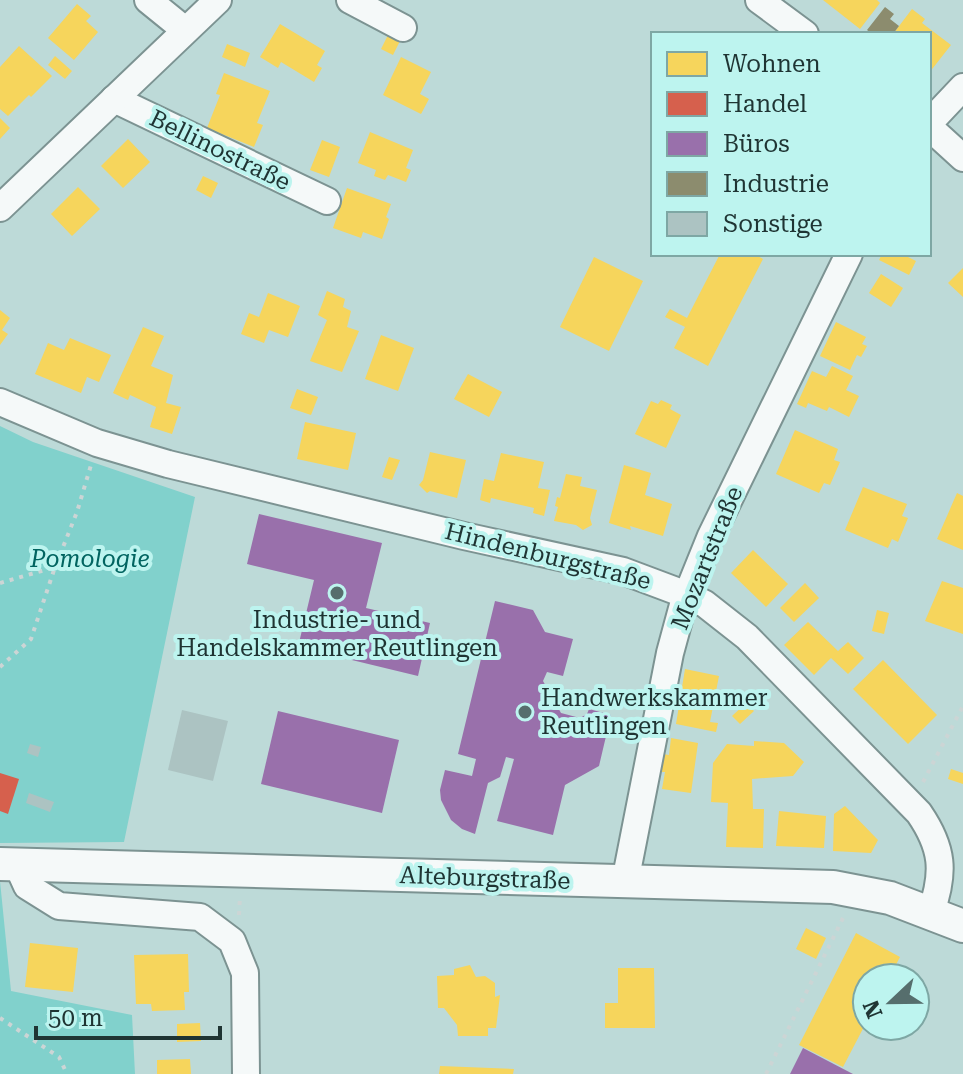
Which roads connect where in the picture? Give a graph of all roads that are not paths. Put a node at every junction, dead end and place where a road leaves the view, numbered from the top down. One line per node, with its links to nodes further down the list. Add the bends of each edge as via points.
1 (148, 0): 6 (street)
2 (218, 0): 6 (street, Bellinostraße)
3 (350, 0): 5 (street)
4 (759, 0): 7 (street)
5 (403, 28)
6 (185, 30): 9 (street, Bellinostraße)
7 (802, 32)
8 (963, 87): 10 (street)
9 (114, 99): 13 (street, Bellinostraße); 14 (street, Bellinostraße)
10 (931, 123)
11 (931, 127): 12 (street)
12 (963, 158)
13 (327, 201)
14 (0, 208)
15 (848, 256): 17 (street, Mozartstraße)
16 (0, 402): 17 (street, Hindenburgstraße, via 97,443 168,464 623,571)
17 (687, 595): 19 (street, Mozartstraße, via 670,653); 20 (street, Hindenburgstraße, via 747,637 928,826 939,857 940,886)
18 (9, 864): 19 (main road, Alteburgstraße); 22 (street, via 27,886 59,906 200,917 232,941 245,973)
19 (625, 882): 20 (main road, Alteburgstraße, via 833,887 873,893)
20 (931, 912): 21 (main road, Alteburgstraße)
21 (963, 926)
22 (246, 1074)

